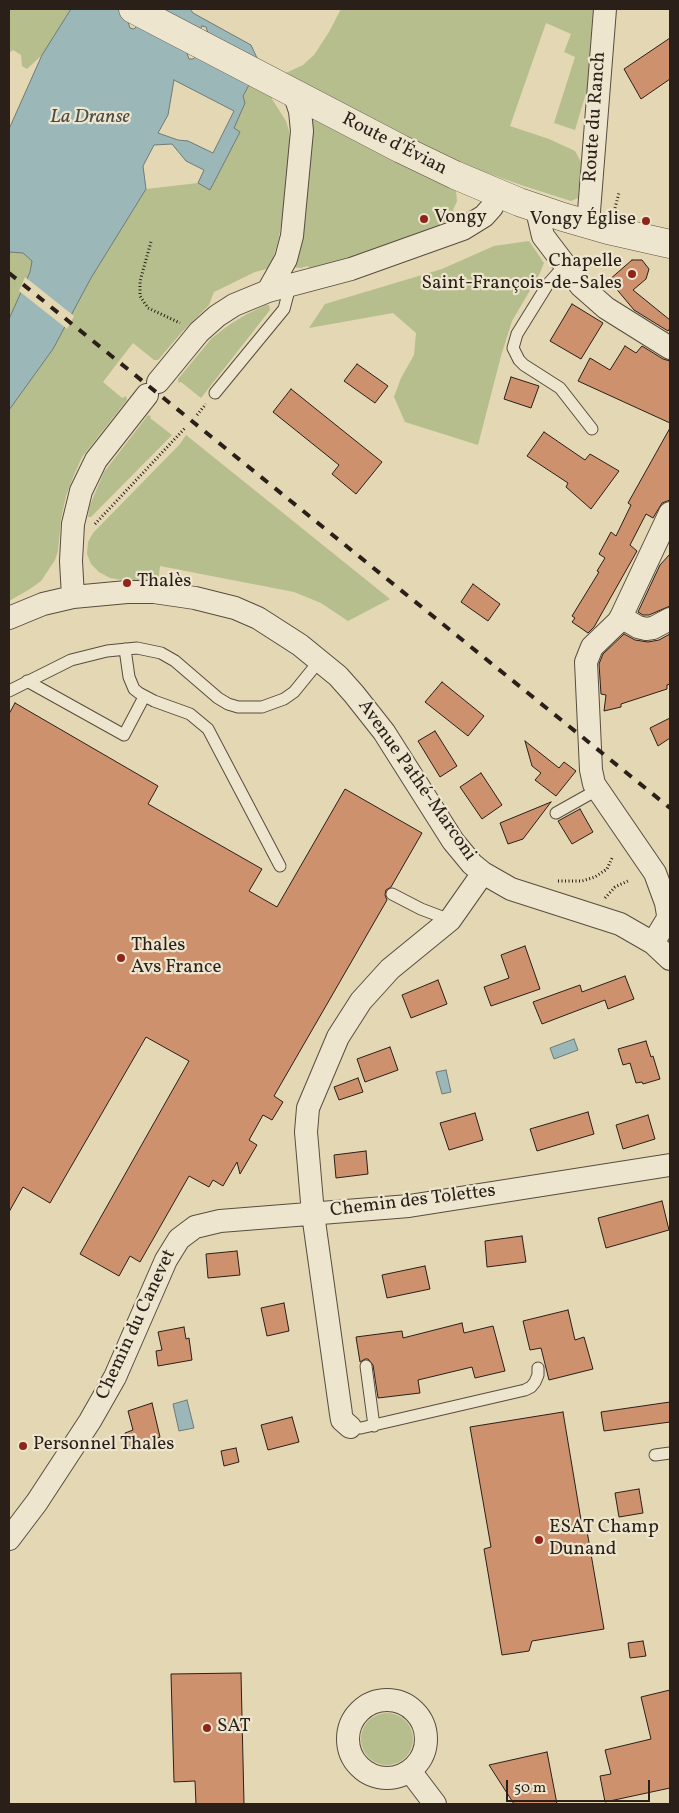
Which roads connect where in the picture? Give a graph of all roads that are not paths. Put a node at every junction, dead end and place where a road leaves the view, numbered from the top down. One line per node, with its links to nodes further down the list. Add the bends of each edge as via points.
1 (133, 9): 3 (street, Route d'Évian)
2 (605, 9): 6 (street, Route du Ranch)
3 (289, 95): 4 (street, Route d'Évian); 9 (street, via 302,131 292,236)
4 (498, 193): 5 (street, Route d'Évian); 9 (street, via 484,216 463,229 352,269)
5 (541, 210): 6 (street, Route d'Évian); 8 (street, via 539,219 543,236)
6 (588, 224): 7 (street, Route d'Évian)
7 (670, 244)
8 (564, 266): 10 (street, via 606,308); 12 (lane, via 548,284 517,334 513,348 519,360 560,388)
9 (279, 282): 11 (lane, via 288,294 284,309); 14 (street, via 217,316 199,332 106,446 88,475 76,507 72,540)
10 (670, 348)
11 (215, 393)
12 (592, 429)
13 (670, 513): 15 (street)
14 (73, 597): 16 (street, Avenue Pathé-Marconi); 19 (street, Avenue Pathé-Marconi, via 154,592 216,602 280,630)
15 (621, 617): 17 (street, via 638,628 646,629); 23 (street, via 592,647 586,662 592,778)
16 (9, 618)
17 (670, 619)
18 (125, 649): 19 (lane, via 161,653 187,670 218,698 228,704 250,708 284,700 302,684); 20 (lane, via 71,660); 22 (lane, via 131,683)
19 (320, 660): 26 (street, Avenue Pathé-Marconi, via 370,712 453,841)
20 (27, 681): 21 (lane); 22 (lane, via 124,735)
21 (9, 691)
22 (144, 697): 25 (lane, via 190,714 208,729)
23 (598, 790): 24 (lane); 29 (street, via 649,862 660,884 668,915)
24 (556, 813)
25 (280, 866)
26 (483, 874): 28 (street); 29 (street, Avenue Pathé-Marconi, via 511,889 620,924)
27 (392, 894): 28 (lane)
28 (450, 920): 32 (street, via 375,984 348,1018 328,1057 306,1120)
29 (653, 943): 30 (street, Avenue Pathé-Marconi)
30 (670, 959)
31 (670, 1165): 32 (street, Chemin des Tolettes, via 417,1205)
32 (313, 1214): 36 (street, Chemin des Tolettes, via 342,1420); 39 (street, Chemin du Canevet, via 206,1223 179,1239 166,1260 124,1360 106,1394 47,1487)
33 (366, 1366): 35 (lane)
34 (538, 1368): 35 (lane, via 536,1382 525,1390)
35 (374, 1426): 36 (lane)
36 (350, 1427)
37 (670, 1453): 38 (lane)
38 (655, 1455)
39 (9, 1539)
40 (410, 1771): 41 (street)
41 (434, 1804)

